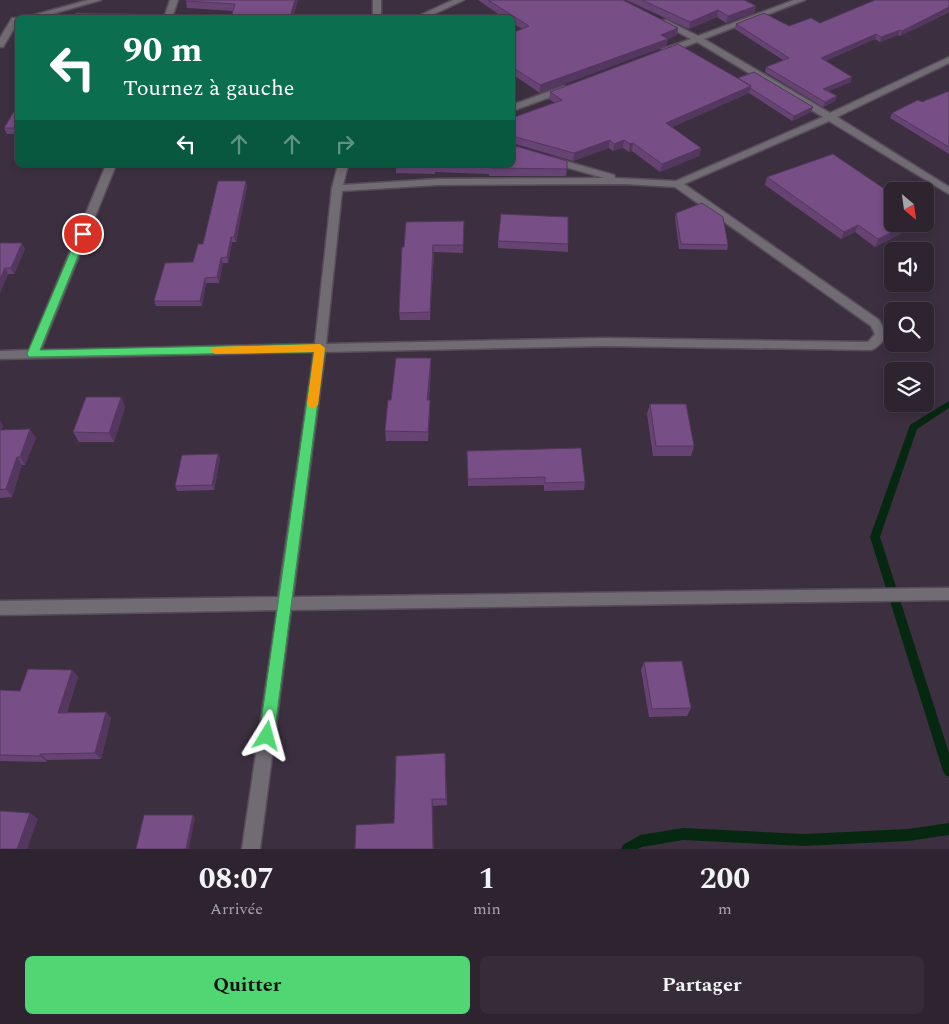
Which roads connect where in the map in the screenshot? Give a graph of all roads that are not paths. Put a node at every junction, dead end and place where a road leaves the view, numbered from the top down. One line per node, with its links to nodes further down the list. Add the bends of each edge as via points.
1 (96, 0): 6 (street)
2 (174, 0): 7 (street)
3 (377, 0): 8 (street)
4 (460, 0): 9 (street)
5 (801, 0): 14 (street)
6 (38, 15)
7 (169, 15)
8 (377, 15)
9 (425, 15)
10 (657, 19): 14 (street)
11 (15, 20): 13 (street)
12 (15, 22): 15 (street)
13 (0, 24)
14 (698, 39): 16 (street); 20 (street)
15 (0, 45)
16 (661, 52)
17 (949, 60): 20 (street)
18 (577, 84): 19 (street)
19 (515, 107)
20 (830, 117): 25 (street); 27 (street)
21 (541, 157): 24 (street)
22 (110, 167): 29 (street)
23 (342, 167): 26 (street)
24 (626, 181): 25 (street); 26 (street, via 437,182)
25 (677, 184): 28 (street, via 875,323 881,335 871,346 605,342)
26 (337, 188): 28 (street)
27 (949, 191)
28 (320, 348): 29 (street); 32 (street)
29 (33, 354): 30 (street)
30 (0, 355)
31 (949, 594): 32 (street)
32 (285, 604): 33 (street); 34 (street)
33 (0, 608)
34 (251, 849)

